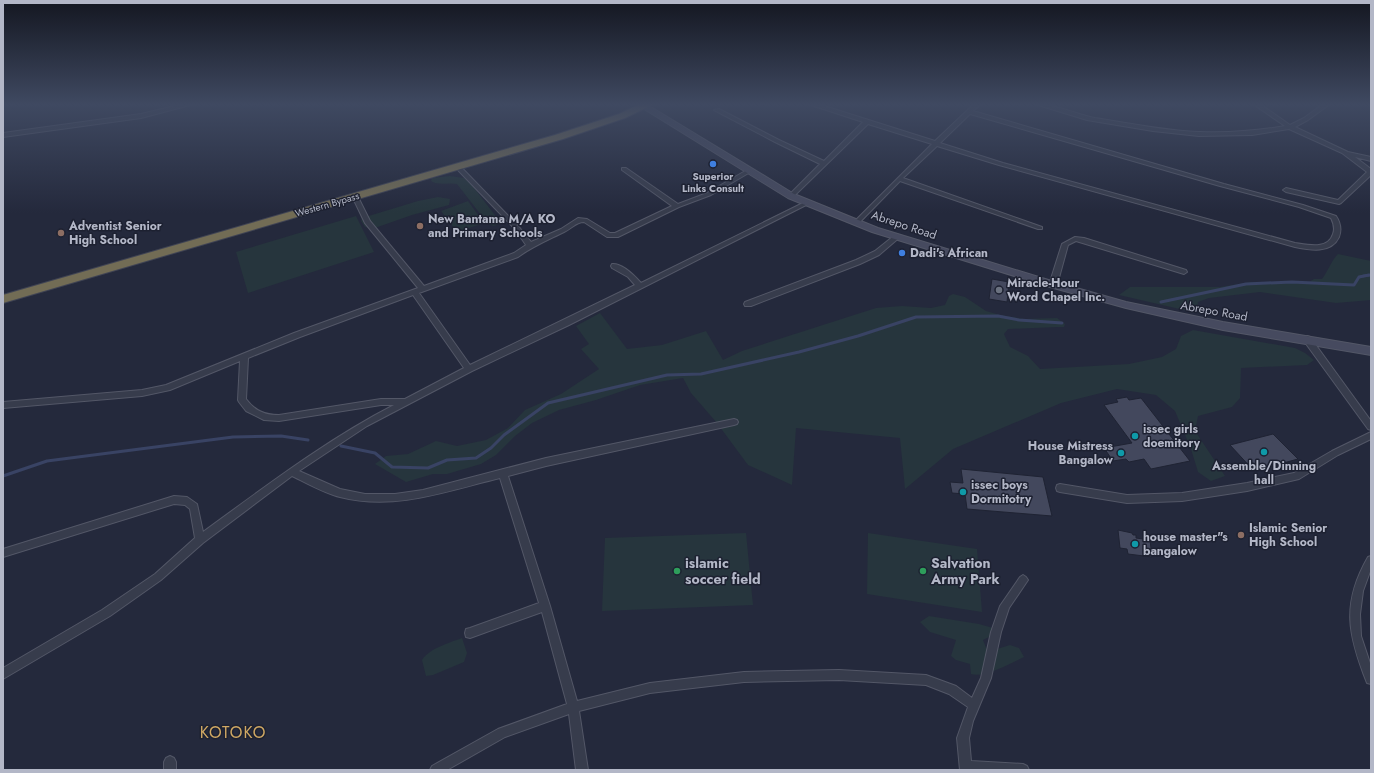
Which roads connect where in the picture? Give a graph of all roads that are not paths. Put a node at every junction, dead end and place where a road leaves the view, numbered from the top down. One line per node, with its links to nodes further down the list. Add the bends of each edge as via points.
1 (522, 140): 33 (highway, Western Bypass)
2 (548, 140): 14 (highway, Western Bypass)
3 (700, 140): 16 (main road, Abrepo Road)
4 (775, 140): 13 (street)
5 (847, 140): 13 (street)
6 (926, 140): 10 (street)
7 (939, 140): 10 (street)
8 (1065, 140): 10 (street, via 1334,217 1338,228 1336,237 1333,243 1326,247 1315,248 1270,238 1001,164)
9 (1318, 140): 11 (street)
10 (936, 143): 18 (street)
11 (1344, 152): 12 (street); 17 (street)
12 (1371, 159)
13 (824, 163): 21 (street)
14 (457, 166): 20 (highway, Western Bypass); 27 (street)
15 (624, 169): 23 (street)
16 (749, 171): 21 (main road, Abrepo Road); 23 (street, via 709,194)
17 (1371, 172): 19 (street, via 1339,202)
18 (899, 179): 24 (street); 25 (street)
19 (1286, 190)
20 (355, 196): 32 (street, via 367,222); 35 (highway, Western Bypass)
21 (791, 196): 22 (main road, Abrepo Road)
22 (807, 203): 24 (main road, Abrepo Road); 31 (street)
23 (677, 206): 27 (street, via 616,235 609,235 585,220 578,220)
24 (857, 222): 26 (main road, Abrepo Road)
25 (1040, 228)
26 (897, 237): 30 (main road, Abrepo Road); 36 (street, via 858,262)
27 (530, 245): 32 (street, via 516,255)
28 (614, 266): 31 (street, via 630,275)
29 (1184, 272): 30 (street, via 1075,239 1065,244)
30 (1053, 285): 37 (main road, Abrepo Road, via 1178,317)
31 (640, 286): 40 (street)
32 (422, 289): 34 (street)
33 (3, 291)
34 (414, 292): 39 (street, via 297,335); 40 (street)
35 (3, 299)
36 (748, 304)
37 (1307, 339): 38 (main road, Abrepo Road); 44 (street)
38 (1371, 351)
39 (244, 358): 41 (street, via 242,400 249,409 267,418); 42 (street, via 167,388 142,393)
40 (468, 369): 41 (street)
41 (405, 401): 46 (street, via 364,424)
42 (3, 405)
43 (734, 422): 47 (street)
44 (1371, 427)
45 (1371, 435): 48 (street, via 1296,476 1247,487 1182,497 1127,499)
46 (291, 472): 47 (street, via 339,493 365,498 395,498 423,494); 49 (street)
47 (503, 473): 53 (street)
48 (1060, 488)
49 (200, 540): 50 (street, via 194,507 187,501 174,500); 55 (street, via 158,577 106,613)
50 (3, 553)
51 (1371, 560): 56 (street, via 1359,586 1354,620 1358,646)
52 (1023, 580): 57 (street, via 1005,606 996,632 986,678)
53 (544, 606): 54 (street); 58 (street)
54 (470, 633)
55 (3, 674)
56 (1371, 679)
57 (974, 705): 58 (street, via 952,690 926,680 839,675 744,677 658,687); 59 (street, via 963,738)
58 (573, 707): 60 (street, via 502,732); 61 (street)
59 (966, 768): 62 (street)
60 (436, 770)
61 (582, 770)
62 (1023, 770)

